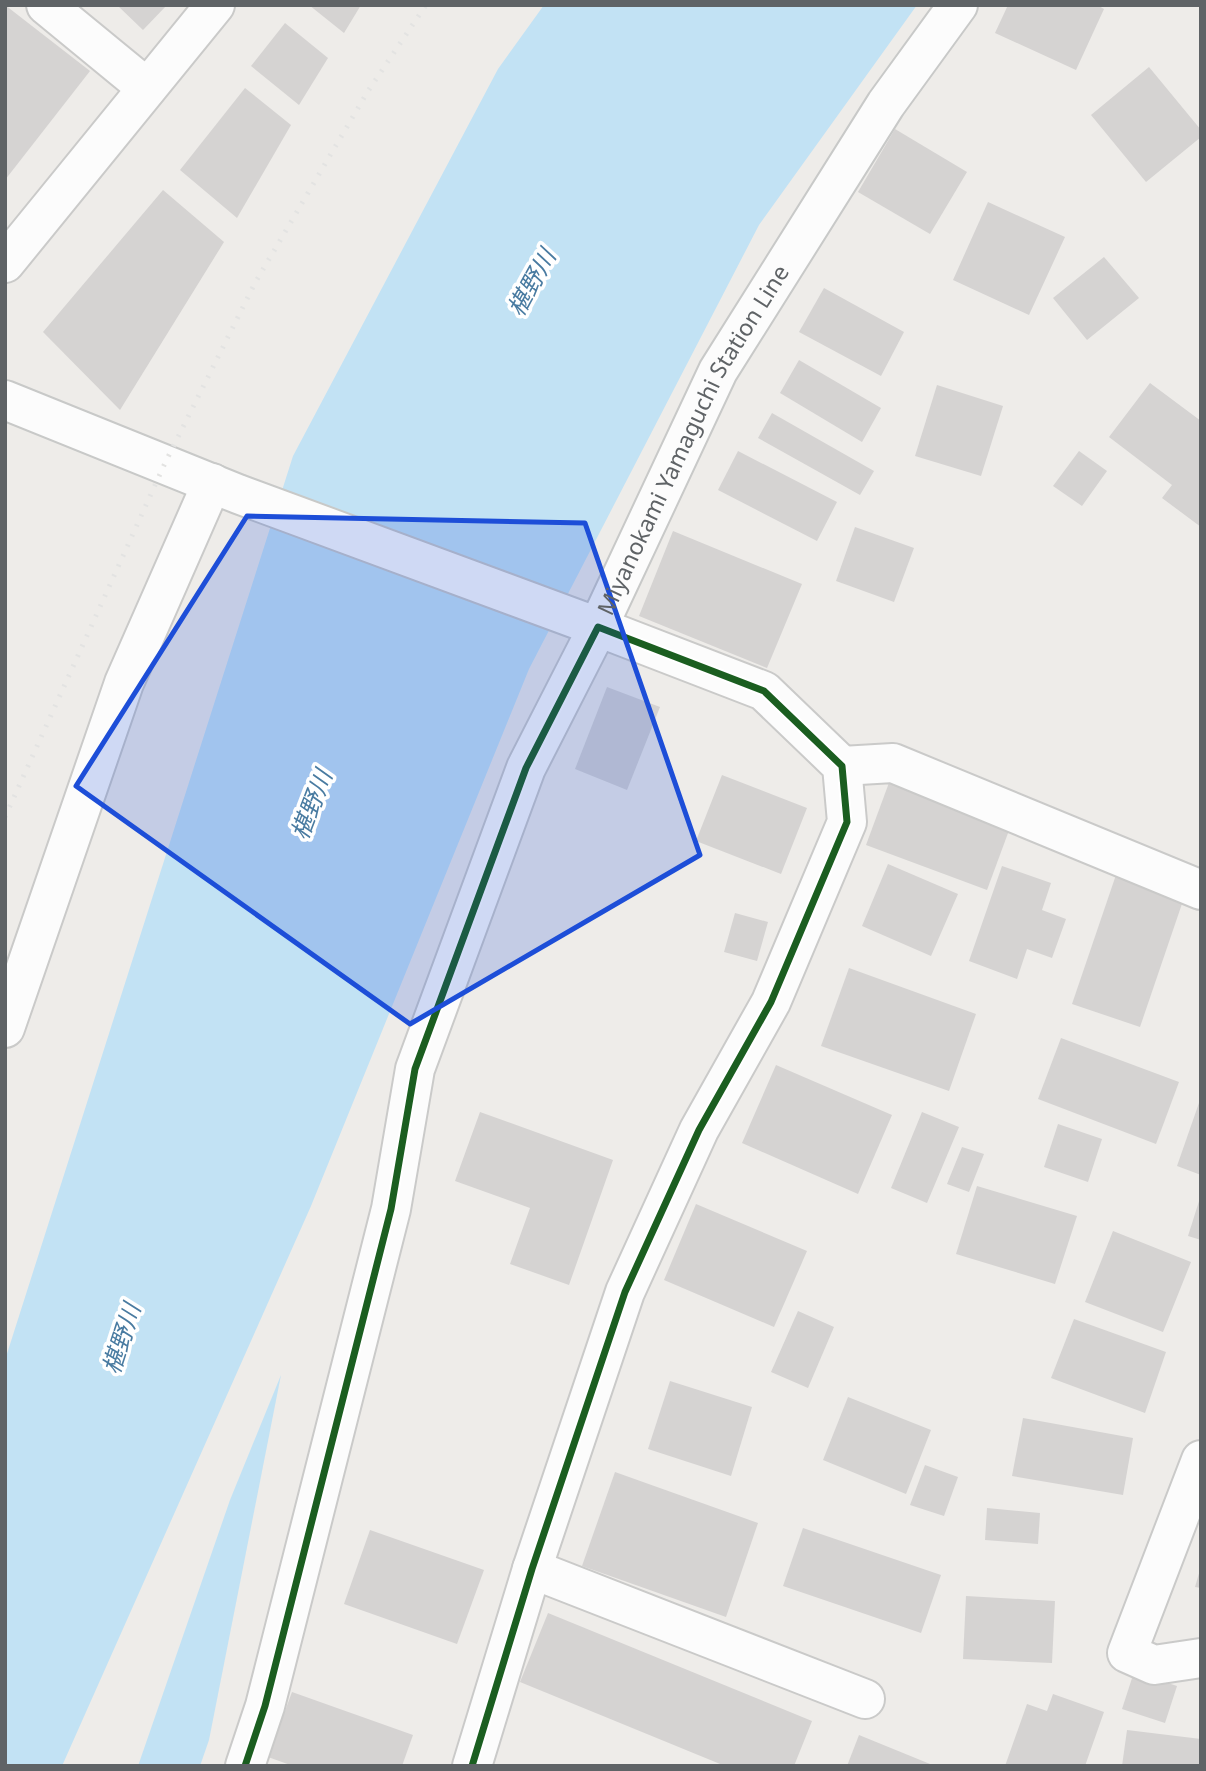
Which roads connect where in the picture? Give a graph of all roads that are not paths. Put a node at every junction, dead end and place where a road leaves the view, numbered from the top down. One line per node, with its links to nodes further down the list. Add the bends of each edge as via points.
1 (46, 5): 4 (street)
2 (215, 5): 4 (street)
3 (958, 5): 8 (street, Miyanokami Yamaguchi Station Line, via 886,104 719,371)
4 (147, 88): 5 (street)
5 (5, 262)
6 (5, 400): 7 (street, Miyanokami Yamaguchi Station Line)
7 (225, 488): 8 (street, Miyanokami Yamaguchi Station Line); 11 (street, via 124,683)
8 (590, 624): 9 (street, via 764,691); 16 (street, via 526,768 415,1069 391,1209 265,1706)
9 (842, 766): 10 (street, via 893,762); 13 (street, via 847,821 771,1002 699,1130 625,1292)
10 (1201, 890)
11 (5, 1028)
12 (1201, 1461): 14 (street, via 1127,1653 1154,1665)
13 (532, 1569): 15 (street); 17 (street)
14 (1201, 1658)
15 (865, 1699)
16 (245, 1766)
17 (472, 1766)

